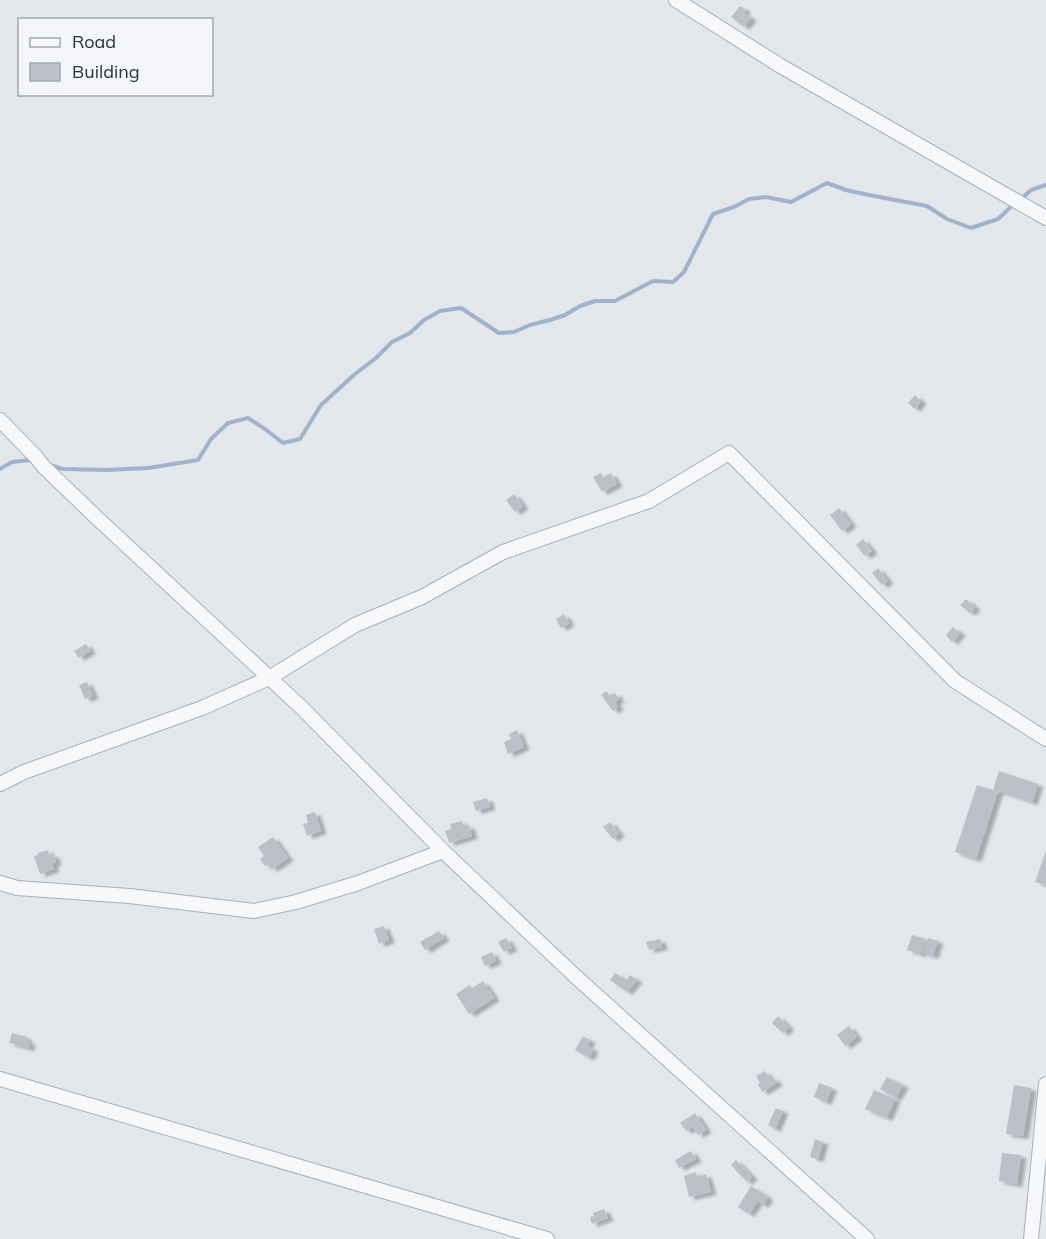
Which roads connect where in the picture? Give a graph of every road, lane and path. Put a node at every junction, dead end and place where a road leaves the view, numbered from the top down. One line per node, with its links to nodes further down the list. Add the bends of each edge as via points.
1 (676, 0): 2 (street, via 779,65)
2 (1046, 218)
3 (0, 420): 4 (street, via 97,518)
4 (269, 678): 5 (street, via 355,625 422,597 503,552 650,501 729,453 955,681); 6 (street, via 202,708); 7 (street)
5 (1046, 739)
6 (0, 784)
7 (444, 851): 8 (street, via 358,883 254,911); 12 (street, via 575,976)
8 (0, 884)
9 (0, 1080): 11 (street)
10 (1046, 1084): 13 (street)
11 (548, 1239)
12 (867, 1239)
13 (1031, 1239)

